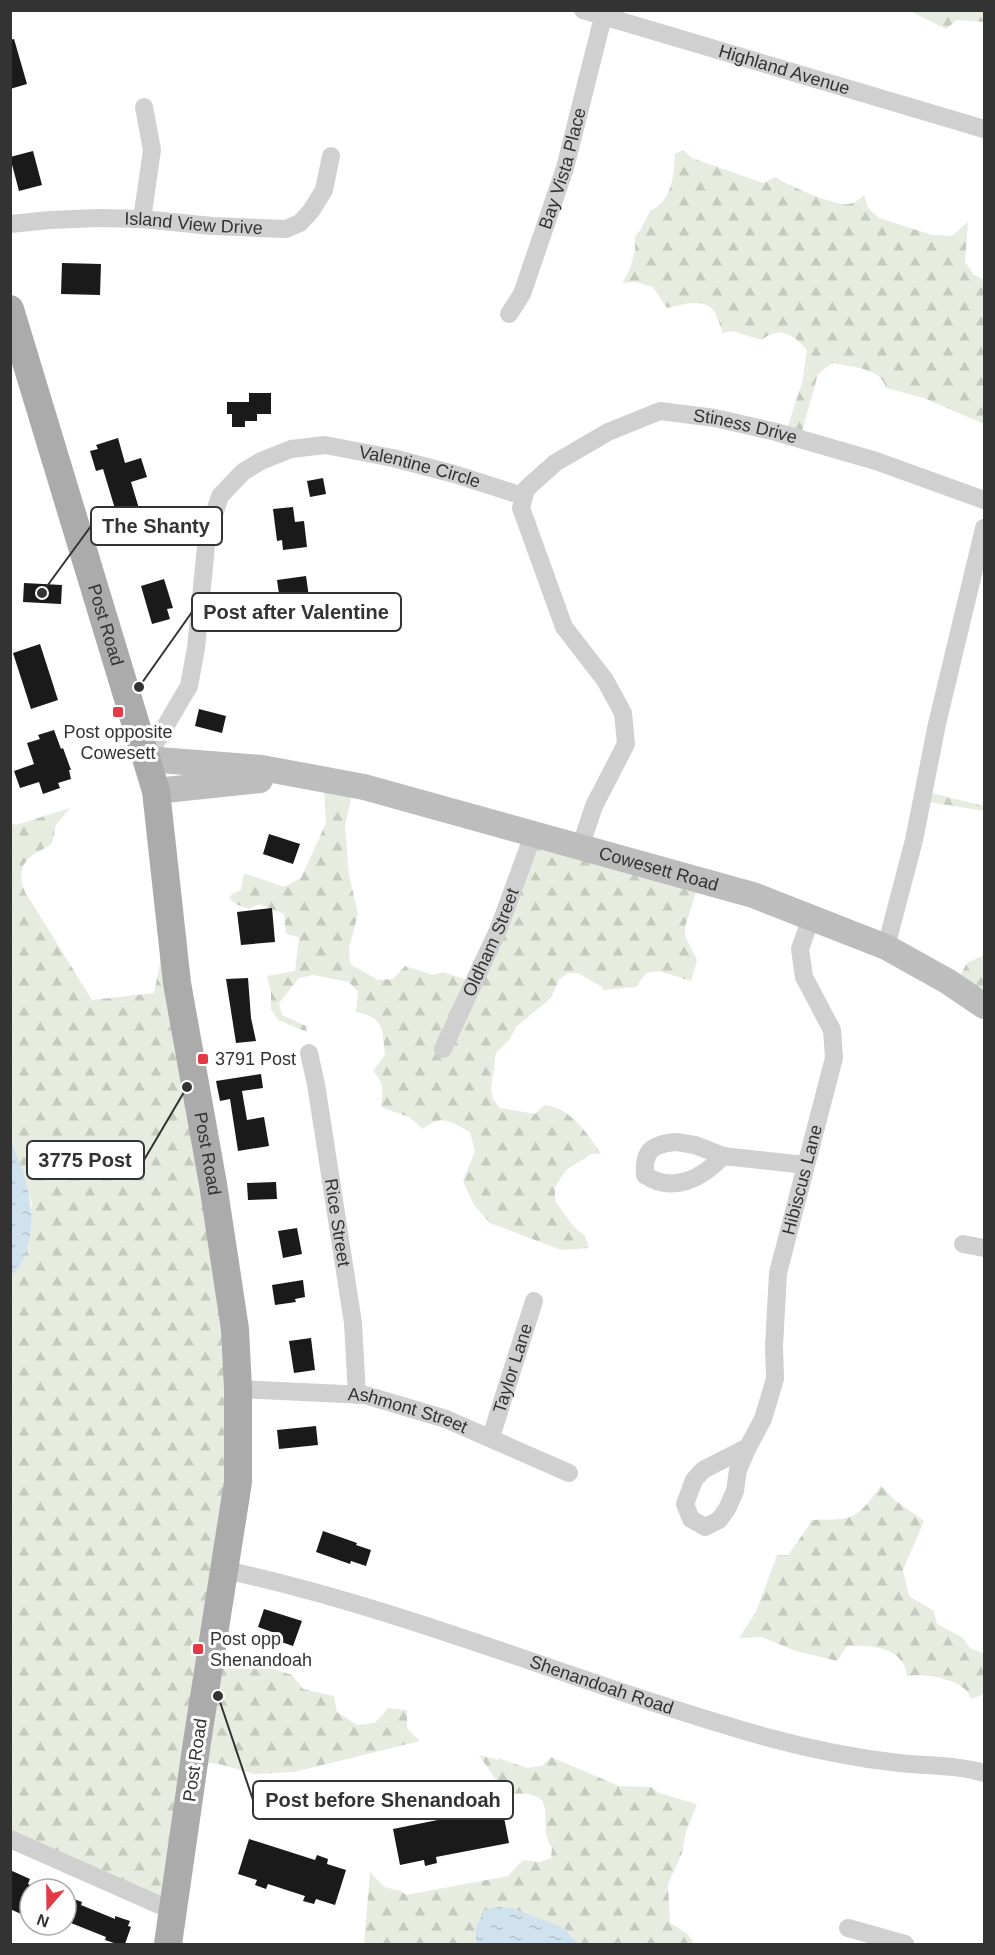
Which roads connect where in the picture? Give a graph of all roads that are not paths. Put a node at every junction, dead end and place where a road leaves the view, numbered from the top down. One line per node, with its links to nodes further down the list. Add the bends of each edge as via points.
1 (583, 10): 2 (street, Highland Avenue)
2 (603, 17): 4 (street, Highland Avenue); 9 (street, Bay Vista Place, via 565,168 522,294)
3 (144, 106): 6 (street, via 152,150)
4 (984, 129)
5 (331, 156): 6 (street, Island View Drive, via 324,190 311,211 300,223 285,229)
6 (142, 219): 7 (street, Island View Drive, via 50,220)
7 (10, 225)
8 (10, 309): 10 (main road, Post Road)
9 (509, 314)
10 (16, 348): 14 (main road, Post Road)
11 (524, 496): 12 (street, Stiness Drive, via 526,489 555,463 608,432 660,411 776,432 876,461); 14 (street, Valentine Circle, via 393,458 326,446 291,449 243,472 220,496 207,536 189,686); 18 (street, via 521,508 528,531 564,627 605,680 623,713 626,744 594,806)
12 (984, 500)
13 (984, 528): 20 (street)
14 (146, 759): 15 (main road, Cowesett Road, via 262,768); 16 (main road, Post Road)
15 (315, 777): 16 (main road, Cowesett Road); 17 (main road, Cowesett Road)
16 (156, 790): 29 (main road, Post Road, via 177,983 235,1329)
17 (533, 835): 18 (main road, Cowesett Road); 22 (street, Oldham Street, via 499,928)
18 (580, 848): 19 (main road, Cowesett Road, via 753,896)
19 (811, 918): 20 (main road, Cowesett Road); 25 (street, Hibiscus Lane, via 800,949 804,976 832,1030 834,1058)
20 (886, 947): 21 (main road, Cowesett Road)
21 (984, 1006)
22 (443, 1049)
23 (309, 1053): 30 (street, Rice Street, via 353,1323)
24 (723, 1155): 25 (street)
25 (805, 1165): 32 (street, Hibiscus Lane, via 778,1274 774,1379 763,1419)
26 (963, 1244): 27 (street)
27 (984, 1248)
28 (534, 1300): 31 (street, Taylor Lane)
29 (238, 1389): 30 (street, Ashmont Street); 34 (main road, Post Road, via 238,1482)
30 (357, 1395): 31 (street, Ashmont Street, via 446,1419)
31 (491, 1437): 33 (street, Ashmont Street)
32 (748, 1447)
33 (569, 1473)
34 (225, 1570): 35 (street, Shenandoah Road, via 313,1590 682,1713 768,1737 828,1752); 37 (main road, Post Road)
35 (984, 1773)
36 (10, 1839): 37 (street)
37 (173, 1911): 39 (main road, Post Road)
38 (848, 1928): 40 (street)
39 (168, 1944)
40 (905, 1944)

